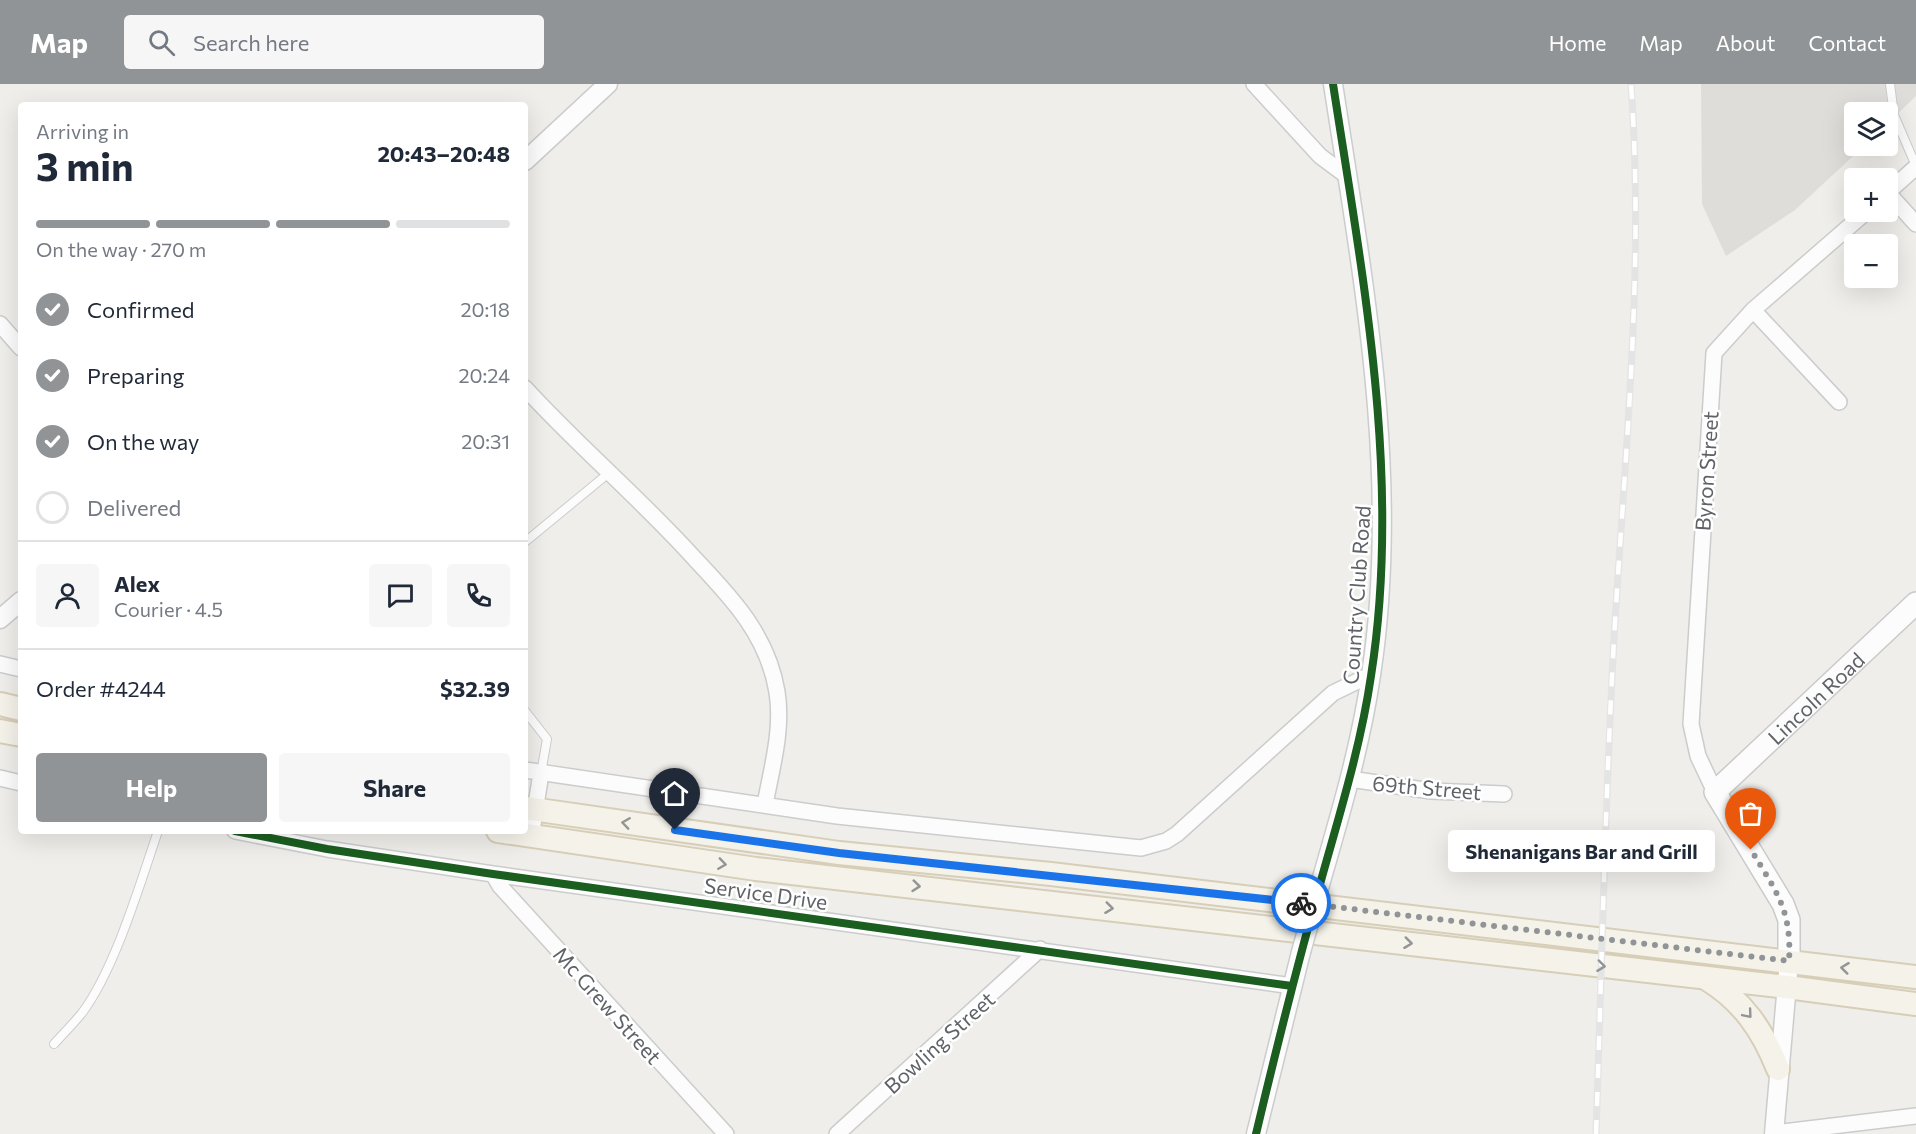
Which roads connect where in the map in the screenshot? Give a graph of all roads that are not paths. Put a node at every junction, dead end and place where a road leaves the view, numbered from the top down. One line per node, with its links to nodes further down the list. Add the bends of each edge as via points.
1 (608, 84): 5 (street)
2 (1254, 84): 7 (street, via 1320,156)
3 (1333, 84): 7 (street, Country Club Road)
4 (1890, 84): 6 (lane, via 1894,115)
5 (528, 157)
6 (1916, 167): 8 (street)
7 (1347, 176): 24 (street, Country Club Road, via 1368,316 1382,460)
8 (1898, 183)
9 (1898, 205): 11 (street)
10 (1854, 222): 12 (street, Byron Street)
11 (1916, 224)
12 (1753, 310): 16 (street); 35 (street, Byron Street, via 1714,353 1691,724 1698,756)
13 (0, 324): 14 (street)
14 (18, 345)
15 (528, 391): 17 (street)
16 (1839, 402)
17 (611, 472): 18 (lane); 37 (street, via 724,591 761,642 772,666 780,723)
18 (528, 540)
19 (1916, 603): 35 (main road, Lincoln Road)
20 (18, 604): 21 (street)
21 (0, 619)
22 (0, 664): 23 (street)
23 (18, 668)
24 (1372, 674): 33 (street, Country Club Road); 37 (street, via 1333,693 1176,834 1154,845 1115,847)
25 (0, 704): 26 (main road)
26 (18, 708)
27 (528, 715): 31 (lane, via 547,739)
28 (0, 731): 29 (main road)
29 (18, 734)
30 (528, 771): 31 (street)
31 (541, 773): 37 (street); 38 (street)
32 (0, 778): 34 (street)
33 (1350, 779): 36 (street, 69th Street, via 1431,790); 48 (street, Country Club Road, bridge)
34 (18, 782)
35 (1715, 792): 45 (main road, via 1775,888 1789,920)
36 (1504, 794)
37 (765, 804)
38 (530, 809): 42 (street); 45 (main road, one-way to 38, via 1051,874 839,853)
39 (157, 834): 53 (lane, via 131,908 93,996)
40 (250, 834): 43 (street, Service Drive)
41 (514, 834): 42 (main road)
42 (531, 837): 47 (main road, one-way to 47, via 756,869)
43 (493, 874): 44 (street, Service Drive); 56 (street, Mc Grew Street)
44 (1040, 949): 48 (street, Service Drive); 57 (street, Bowling Street)
45 (1789, 961): 46 (main road, one-way to 45); 49 (street)
46 (1911, 975)
47 (1703, 977): 49 (main road); 54 (main road, one-way to 54, via 1750,1015)
48 (1292, 986): 58 (street, Country Club Road)
49 (1787, 987): 50 (main road); 54 (street)
50 (1884, 1000): 51 (main road); 52 (main road)
51 (1916, 1004)
52 (1916, 1013)
53 (54, 1044)
54 (1778, 1069): 59 (street)
55 (1914, 1116): 59 (street)
56 (726, 1134)
57 (837, 1134)
58 (1256, 1134)
59 (1774, 1134)

